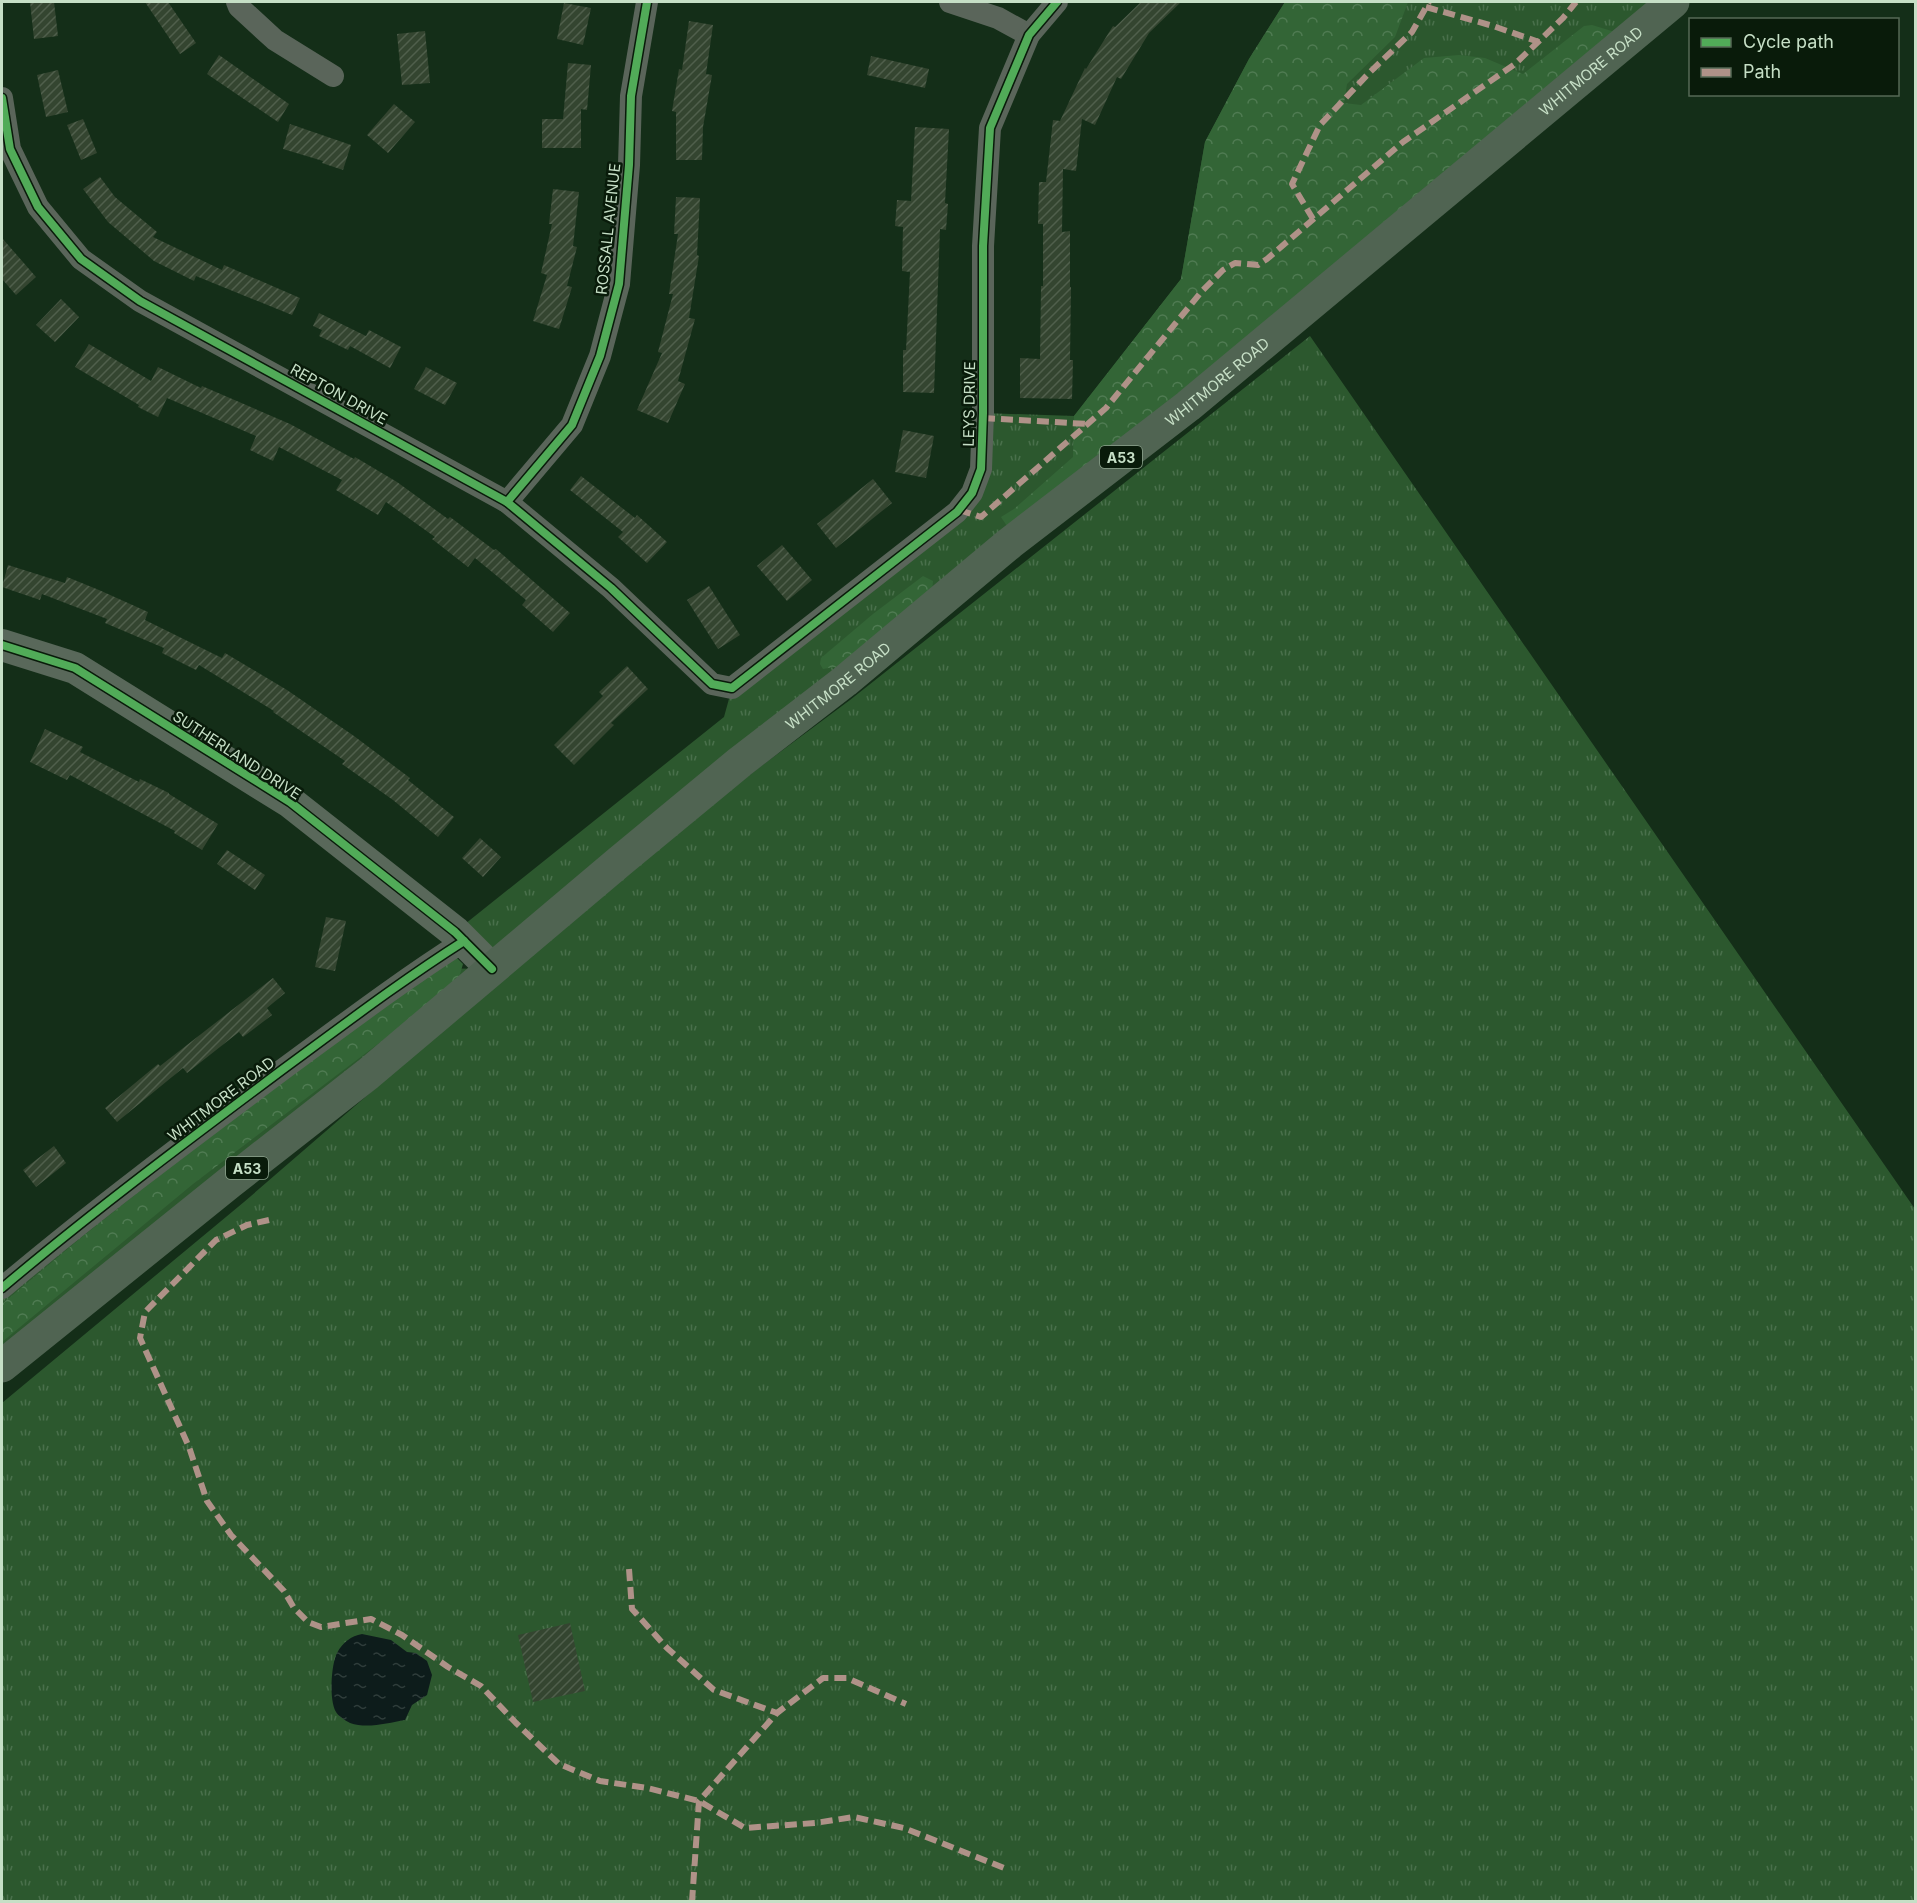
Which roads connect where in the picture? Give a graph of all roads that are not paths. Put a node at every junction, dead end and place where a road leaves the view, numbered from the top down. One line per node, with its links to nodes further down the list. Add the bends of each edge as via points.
1 (237, 2): 7 (street, via 275,40)
2 (646, 2): 9 (street, ROSSALL AVENUE, via 631,96 619,284 600,356 572,425)
3 (950, 2): 6 (street, via 998,18)
4 (1057, 2): 6 (street, LEYS DRIVE)
5 (1673, 2): 13 (highway, WHITMORE ROAD / A53, via 1188,406 1010,543)
6 (1029, 35): 11 (street, LEYS DRIVE, via 990,128 983,246 981,469 972,493 957,512 732,688)
7 (333, 76)
8 (2, 98): 9 (street, REPTON DRIVE, via 10,149 38,207 81,258 140,301)
9 (507, 501): 11 (street, REPTON DRIVE, via 612,588)
10 (2, 645): 12 (street, SUTHERLAND DRIVE, via 75,668 290,802)
11 (712, 684)
12 (464, 941): 13 (street, SUTHERLAND DRIVE); 14 (street, WHITMORE ROAD, via 420,968 202,1130)
13 (492, 969): 15 (highway, WHITMORE ROAD / A53, via 368,1074)
14 (2, 1288)
15 (2, 1366)

